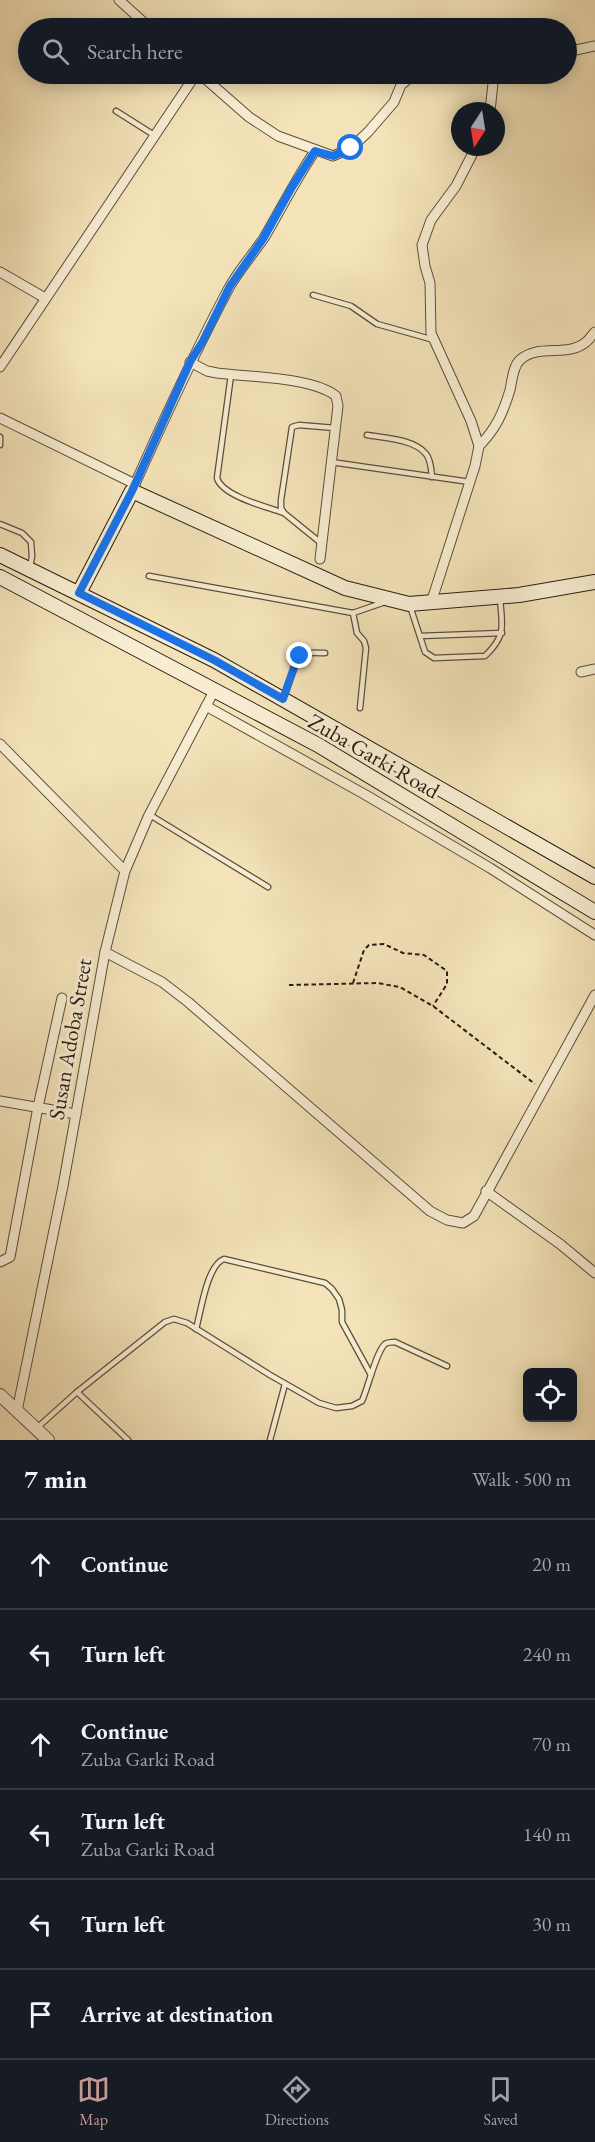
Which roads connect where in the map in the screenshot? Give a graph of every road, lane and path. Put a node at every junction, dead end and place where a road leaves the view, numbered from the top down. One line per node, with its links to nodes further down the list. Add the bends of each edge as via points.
1 (119, 0): 2 (street)
2 (139, 18)
3 (595, 46): 4 (street)
4 (577, 49)
5 (191, 84): 11 (street)
6 (210, 84): 12 (street, via 278,136)
7 (402, 84): 12 (street, via 394,102 351,148 333,156)
8 (494, 84): 9 (street)
9 (491, 102)
10 (116, 111): 11 (lane)
11 (154, 135): 16 (street)
12 (315, 151): 19 (street, via 230,286)
13 (472, 156): 18 (street, via 431,220 422,245 430,283)
14 (0, 272): 16 (street)
15 (313, 295): 18 (lane, via 351,306 377,324)
16 (45, 298): 20 (street)
17 (595, 332): 27 (street, via 575,348 540,351 517,362 494,431)
18 (434, 340): 27 (street)
19 (190, 362): 21 (street, via 207,371); 31 (street)
20 (0, 367)
21 (231, 375): 23 (street, via 301,383 330,391 338,406); 32 (lane, via 219,485)
22 (0, 418): 31 (street)
23 (335, 428): 28 (street); 32 (lane, via 299,424 292,427 281,500)
24 (367, 435): 29 (lane, via 416,446 430,460)
25 (0, 437): 26 (lane)
26 (0, 445)
27 (479, 446): 30 (street)
28 (331, 462): 29 (lane); 34 (street)
29 (432, 477): 30 (lane)
30 (470, 482): 44 (street)
31 (133, 487): 41 (main road); 43 (main road, via 345,588)
32 (284, 513): 34 (lane)
33 (0, 524): 37 (lane, via 22,533 31,542)
34 (321, 543): 36 (street)
35 (0, 555): 37 (main road, Zuba Garki Road)
36 (320, 559)
37 (30, 570): 41 (main road, Zuba Garki Road)
38 (149, 576): 46 (lane)
39 (0, 577): 52 (main road, Zuba Garki Road)
40 (595, 582): 42 (main road)
41 (79, 593): 53 (main road, Zuba Garki Road)
42 (500, 597): 44 (main road); 47 (lane)
43 (393, 600): 45 (main road); 46 (lane)
44 (430, 603): 45 (main road)
45 (409, 604): 48 (lane)
46 (353, 613): 55 (lane, via 357,633 366,648)
47 (502, 633): 48 (lane); 48 (lane, via 485,656 458,658 434,658 425,652)
48 (420, 636)
49 (325, 652): 53 (lane, via 304,653 297,659)
50 (595, 669): 51 (street)
51 (581, 672)
52 (214, 691): 54 (street, Susan Adoba Street); 61 (main road, Zuba Garki Road, via 318,745)
53 (283, 699): 59 (main road, Zuba Garki Road)
54 (206, 706): 57 (street, Susan Adoba Street); 62 (street, via 490,868)
55 (360, 708)
56 (0, 744): 58 (street)
57 (149, 815): 58 (street, Susan Adoba Street); 60 (lane)
58 (125, 871): 63 (street, Susan Adoba Street)
59 (595, 877)
60 (268, 887)
61 (595, 912)
62 (595, 935)
63 (105, 951): 72 (street, Susan Adoba Street); 73 (street, via 162,982 188,1002 430,1211 463,1223 474,1216)
64 (353, 984): 65 (path); 68 (path, via 400,987); 68 (path, via 364,950 369,945 384,944 403,953 424,955 447,971 447,984)
65 (290, 985)
66 (595, 995): 69 (street)
67 (62, 998): 71 (street)
68 (434, 1006): 69 (path)
69 (542, 1090): 73 (street)
70 (0, 1101): 71 (street)
71 (38, 1107): 72 (street); 74 (street, via 10,1257)
72 (76, 1114): 82 (street, Susan Adoba Street)
73 (486, 1191): 75 (street)
74 (0, 1262)
75 (595, 1273)
76 (196, 1329): 78 (lane, via 211,1272 220,1260 325,1282 339,1299 342,1322); 79 (lane); 80 (lane, via 174,1319 165,1322)
77 (447, 1366): 78 (lane, via 391,1342 383,1347)
78 (371, 1376): 79 (lane, via 362,1401 336,1408)
79 (285, 1384): 86 (lane)
80 (77, 1392): 83 (lane); 85 (lane)
81 (0, 1395): 82 (street)
82 (17, 1412): 83 (street)
83 (36, 1429): 84 (street)
84 (48, 1440)
85 (128, 1440)
86 (270, 1440)

